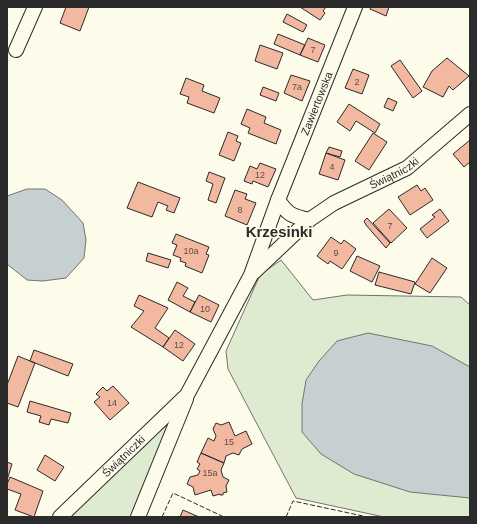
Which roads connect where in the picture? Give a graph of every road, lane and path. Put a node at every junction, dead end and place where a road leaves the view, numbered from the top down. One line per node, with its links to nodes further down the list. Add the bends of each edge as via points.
1 (35, 7): 3 (street)
2 (355, 7): 5 (street, Zawiertowska)
3 (16, 50)
4 (470, 114): 6 (street, Świątniczki, via 407,168 334,203)
5 (278, 200): 6 (street, via 287,212); 7 (street, Świątniczki)
6 (309, 220): 7 (street, Świątniczki)
7 (251, 275): 8 (street, Świątniczki)
8 (187, 395): 9 (street, Świątniczki); 10 (street, Świątniczki)
9 (60, 517)
10 (138, 517)

